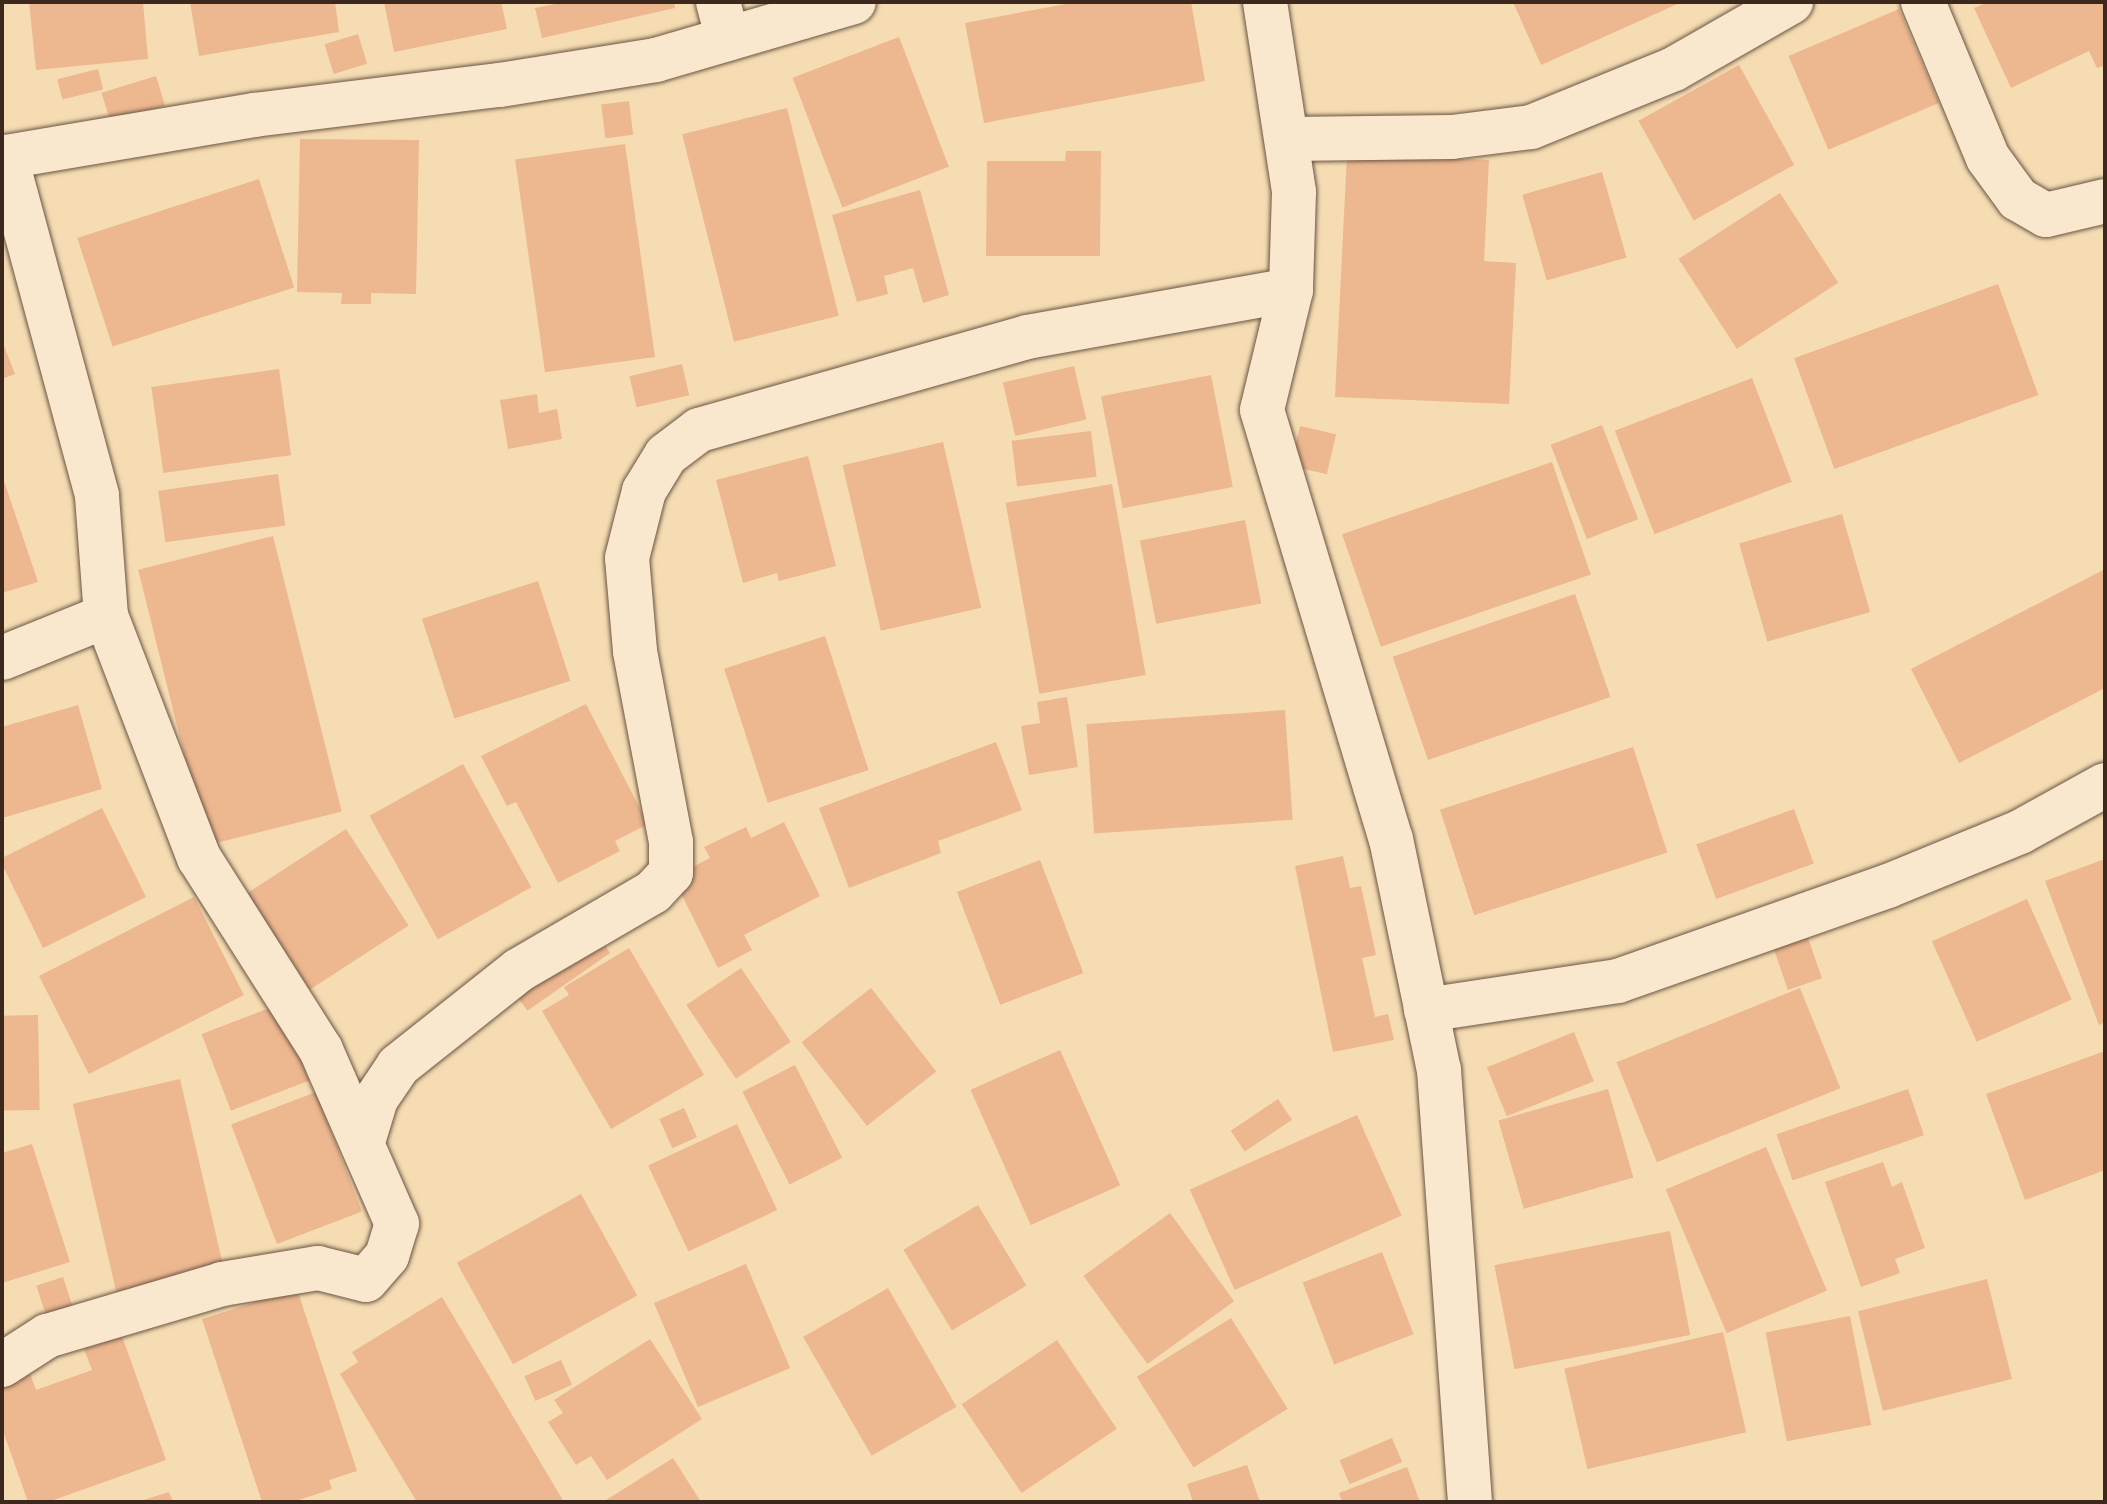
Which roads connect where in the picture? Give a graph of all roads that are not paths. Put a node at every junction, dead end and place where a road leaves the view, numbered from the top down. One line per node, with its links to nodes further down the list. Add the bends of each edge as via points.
1 (854, 2): 5 (street)
2 (1265, 2): 6 (street)
3 (1791, 2): 6 (street, via 1674,69 1531,127 1452,137)
4 (1923, 2): 8 (street, via 1988,158 2018,199 2046,215)
5 (723, 20): 7 (street, via 656,60)
6 (1288, 139): 9 (street, via 1294,192)
7 (3, 150): 10 (street, via 97,495)
8 (2105, 201)
9 (1291, 290): 13 (street, via 1262,410 1391,839); 14 (street, via 1027,337 699,430 666,455 644,491 627,558 635,651 671,842 671,873 653,892 519,970 398,1066 376,1099)
10 (106, 616): 11 (street); 14 (street, via 199,858 321,1050)
11 (2, 658)
12 (2105, 785): 13 (street, via 2020,832 1888,886 1618,981)
13 (1426, 1010): 16 (street, via 1439,1070)
14 (363, 1142): 15 (street, via 397,1224 387,1256 366,1280 318,1268 222,1284 47,1336)
15 (2, 1365)
16 (1470, 1502)

